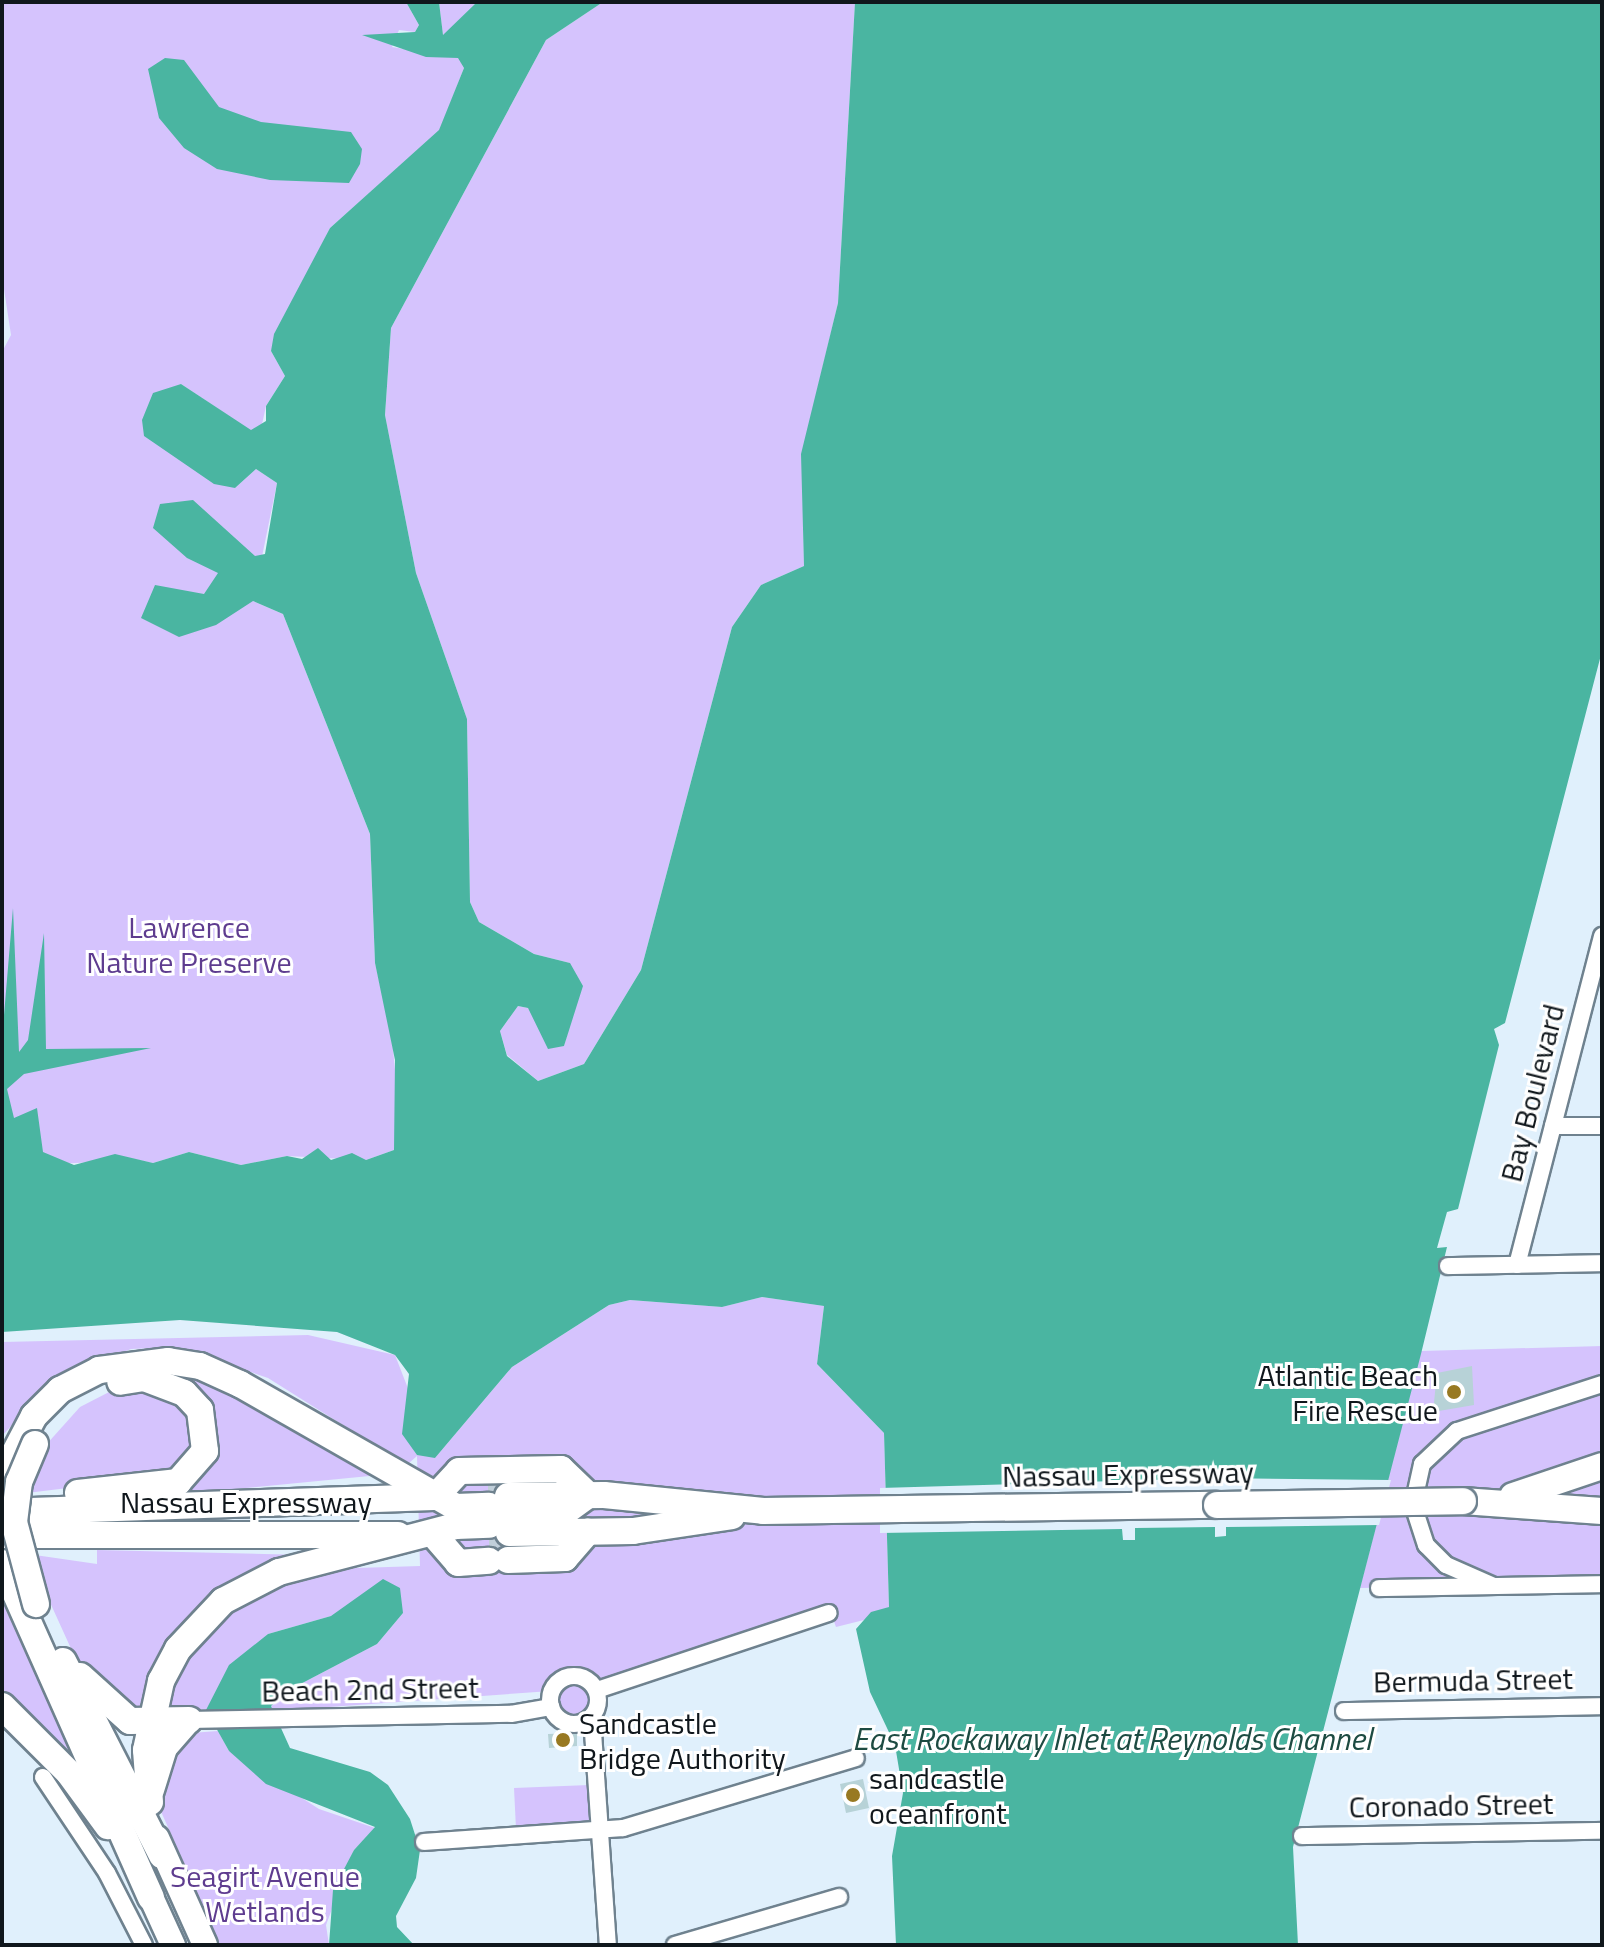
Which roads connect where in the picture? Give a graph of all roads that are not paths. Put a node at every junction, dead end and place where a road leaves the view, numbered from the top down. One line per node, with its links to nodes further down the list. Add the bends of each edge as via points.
1 (1602, 936): 2 (street, Bay Boulevard)
2 (1584, 1005): 3 (street); 4 (street, Bay Boulevard)
3 (1602, 1005)
4 (1553, 1126): 5 (street); 7 (street, Bay Boulevard)
5 (1602, 1126)
6 (1602, 1263): 7 (street)
7 (1517, 1265): 8 (street)
8 (1448, 1266)
9 (1602, 1384): 26 (street, via 1499,1417 1433,1447 1413,1496 1420,1533 1435,1556)
10 (25, 1445): 12 (highway); 14 (highway, via 90,1391 144,1378 184,1393 200,1410 205,1431 205,1451 178,1482 156,1489); 15 (highway, via 60,1390 99,1370 168,1361 200,1366 240,1384); 28 (highway, bridge, via 14,1522)
11 (1602, 1466): 16 (highway, Nassau Expressway)
12 (2, 1477)
13 (588, 1495): 15 (highway, via 561,1469 459,1471); 17 (highway, Nassau Expressway); 20 (highway, Nassau Expressway)
14 (2, 1497)
15 (435, 1497): 19 (highway, Nassau Expressway); 20 (highway, via 456,1515); 20 (highway, via 459,1480)
16 (1494, 1501): 17 (highway, Nassau Expressway, bridge); 18 (highway, Nassau Expressway)
17 (763, 1511): 21 (highway, Nassau Expressway)
18 (1602, 1511)
19 (2, 1512)
20 (499, 1520): 21 (highway, Nassau Expressway, via 564,1523); 21 (highway, via 565,1558); 23 (highway, Nassau Expressway)
21 (588, 1532)
22 (2, 1535): 23 (highway, Nassau Expressway)
23 (434, 1535): 38 (highway, via 279,1572 223,1601 178,1649)
24 (2, 1563): 28 (highway)
25 (1602, 1584): 26 (street)
26 (1494, 1586): 27 (street)
27 (1379, 1588)
28 (27, 1604): 30 (highway); 47 (highway)
29 (829, 1613): 31 (street)
30 (61, 1656): 38 (highway, via 114,1711); 46 (highway)
31 (597, 1690): 34 (street, via 585,1678 562,1679 551,1691); 36 (street)
32 (2, 1706): 47 (highway, via 69,1773)
33 (1602, 1706): 35 (street, Bermuda Street)
34 (551, 1707): 36 (street, via 567,1723); 37 (street, Beach 2nd Street, via 511,1714)
35 (1344, 1711)
36 (592, 1718): 42 (street)
37 (201, 1720): 38 (highway); 41 (main road, via 158,1763)
38 (149, 1723): 41 (highway)
39 (856, 1758): 42 (street)
40 (43, 1777): 49 (street, via 107,1873)
41 (150, 1802): 46 (main road)
42 (601, 1831): 45 (street); 52 (street)
43 (1602, 1831): 44 (street, Coronado Street)
44 (1302, 1836)
45 (424, 1842)
46 (162, 1855): 51 (main road)
47 (151, 1897): 50 (main road)
48 (839, 1897): 53 (street)
49 (144, 1945)
50 (173, 1945)
51 (205, 1945)
52 (608, 1945)
53 (675, 1945)

